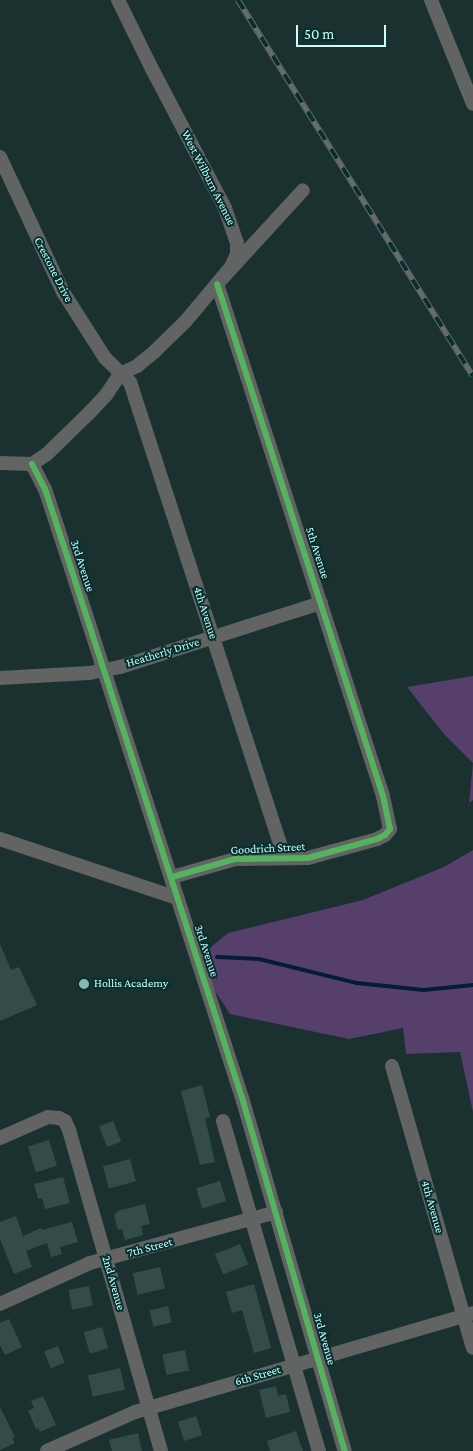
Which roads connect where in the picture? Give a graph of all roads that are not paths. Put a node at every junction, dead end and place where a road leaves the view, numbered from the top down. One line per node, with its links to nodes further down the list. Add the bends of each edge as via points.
1 (118, 0): 6 (street, West Wilburn Avenue, via 232,224 237,254)
2 (431, 0): 3 (street)
3 (473, 104)
4 (2, 167): 7 (street, Crestone Drive, via 63,292 105,358)
5 (303, 190): 6 (street)
6 (217, 284): 7 (street, West Wilburn Avenue, via 154,352 137,366); 10 (street, 5th Avenue)
7 (120, 374): 9 (street, West Wilburn Avenue, via 91,411 47,454); 11 (street, 4th Avenue, via 130,382 138,401)
8 (0, 463): 9 (street)
9 (32, 464): 12 (street, 3rd Avenue, via 45,489)
10 (321, 603): 11 (street, Heatherly Drive); 14 (street, 5th Avenue, via 383,796)
11 (213, 638): 12 (street, Heatherly Drive); 16 (street, 4th Avenue)
12 (104, 670): 13 (street, Heatherly Drive); 17 (street, 3rd Avenue)
13 (0, 678)
14 (390, 829): 16 (street, Goodrich Street, via 377,839 308,858)
15 (0, 840): 18 (street)
16 (284, 857): 17 (street, Goodrich Street, via 235,859)
17 (172, 877): 18 (street, 3rd Avenue)
18 (177, 898): 22 (street, 3rd Avenue)
19 (392, 1066): 26 (street, 4th Avenue)
20 (223, 1121): 23 (street)
21 (0, 1138): 24 (street, 2nd Avenue, via 48,1117 64,1121)
22 (276, 1212): 23 (street, 7th Street); 28 (street, 3rd Avenue)
23 (252, 1220): 24 (street, 7th Street); 29 (street)
24 (106, 1259): 25 (street, 7th Street, via 90,1263); 30 (street, 2nd Avenue)
25 (0, 1304)
26 (468, 1314): 27 (street, 4th Avenue); 28 (street, 6th Street)
27 (473, 1348)
28 (318, 1358): 29 (street, 6th Street); 34 (street, 3rd Avenue)
29 (294, 1366): 30 (street, 6th Street); 33 (street)
30 (149, 1408): 31 (street, 6th Street); 32 (street, 2nd Avenue)
31 (47, 1451)
32 (161, 1451)
33 (319, 1451)
34 (345, 1451)

